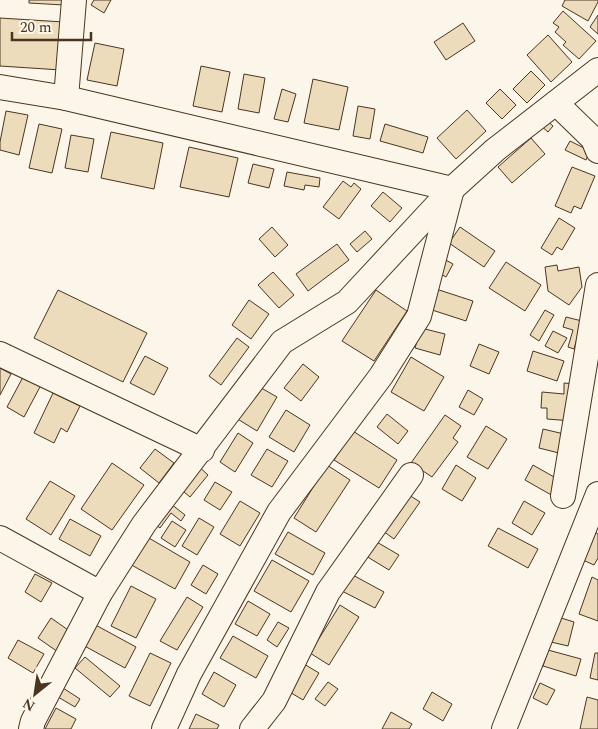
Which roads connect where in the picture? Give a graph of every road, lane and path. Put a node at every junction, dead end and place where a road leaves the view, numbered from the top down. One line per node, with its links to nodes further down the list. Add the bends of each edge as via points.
1 (74, 0): 4 (street)
2 (598, 70): 5 (street)
3 (0, 87): 4 (street)
4 (66, 98): 7 (street)
5 (556, 102): 6 (street, via 593,139); 7 (street)
6 (598, 151)
7 (452, 189): 10 (street, via 347,302 282,342); 17 (street, via 419,316 381,376 279,512 189,674)
8 (598, 284): 13 (street)
9 (0, 354): 10 (street)
10 (202, 450): 15 (street, via 144,524)
11 (411, 475): 18 (street, via 328,592 274,700)
12 (598, 494): 19 (street)
13 (563, 496)
14 (0, 538): 15 (street)
15 (100, 593): 16 (street)
16 (31, 729)
17 (164, 729)
18 (252, 729)
19 (504, 729)

